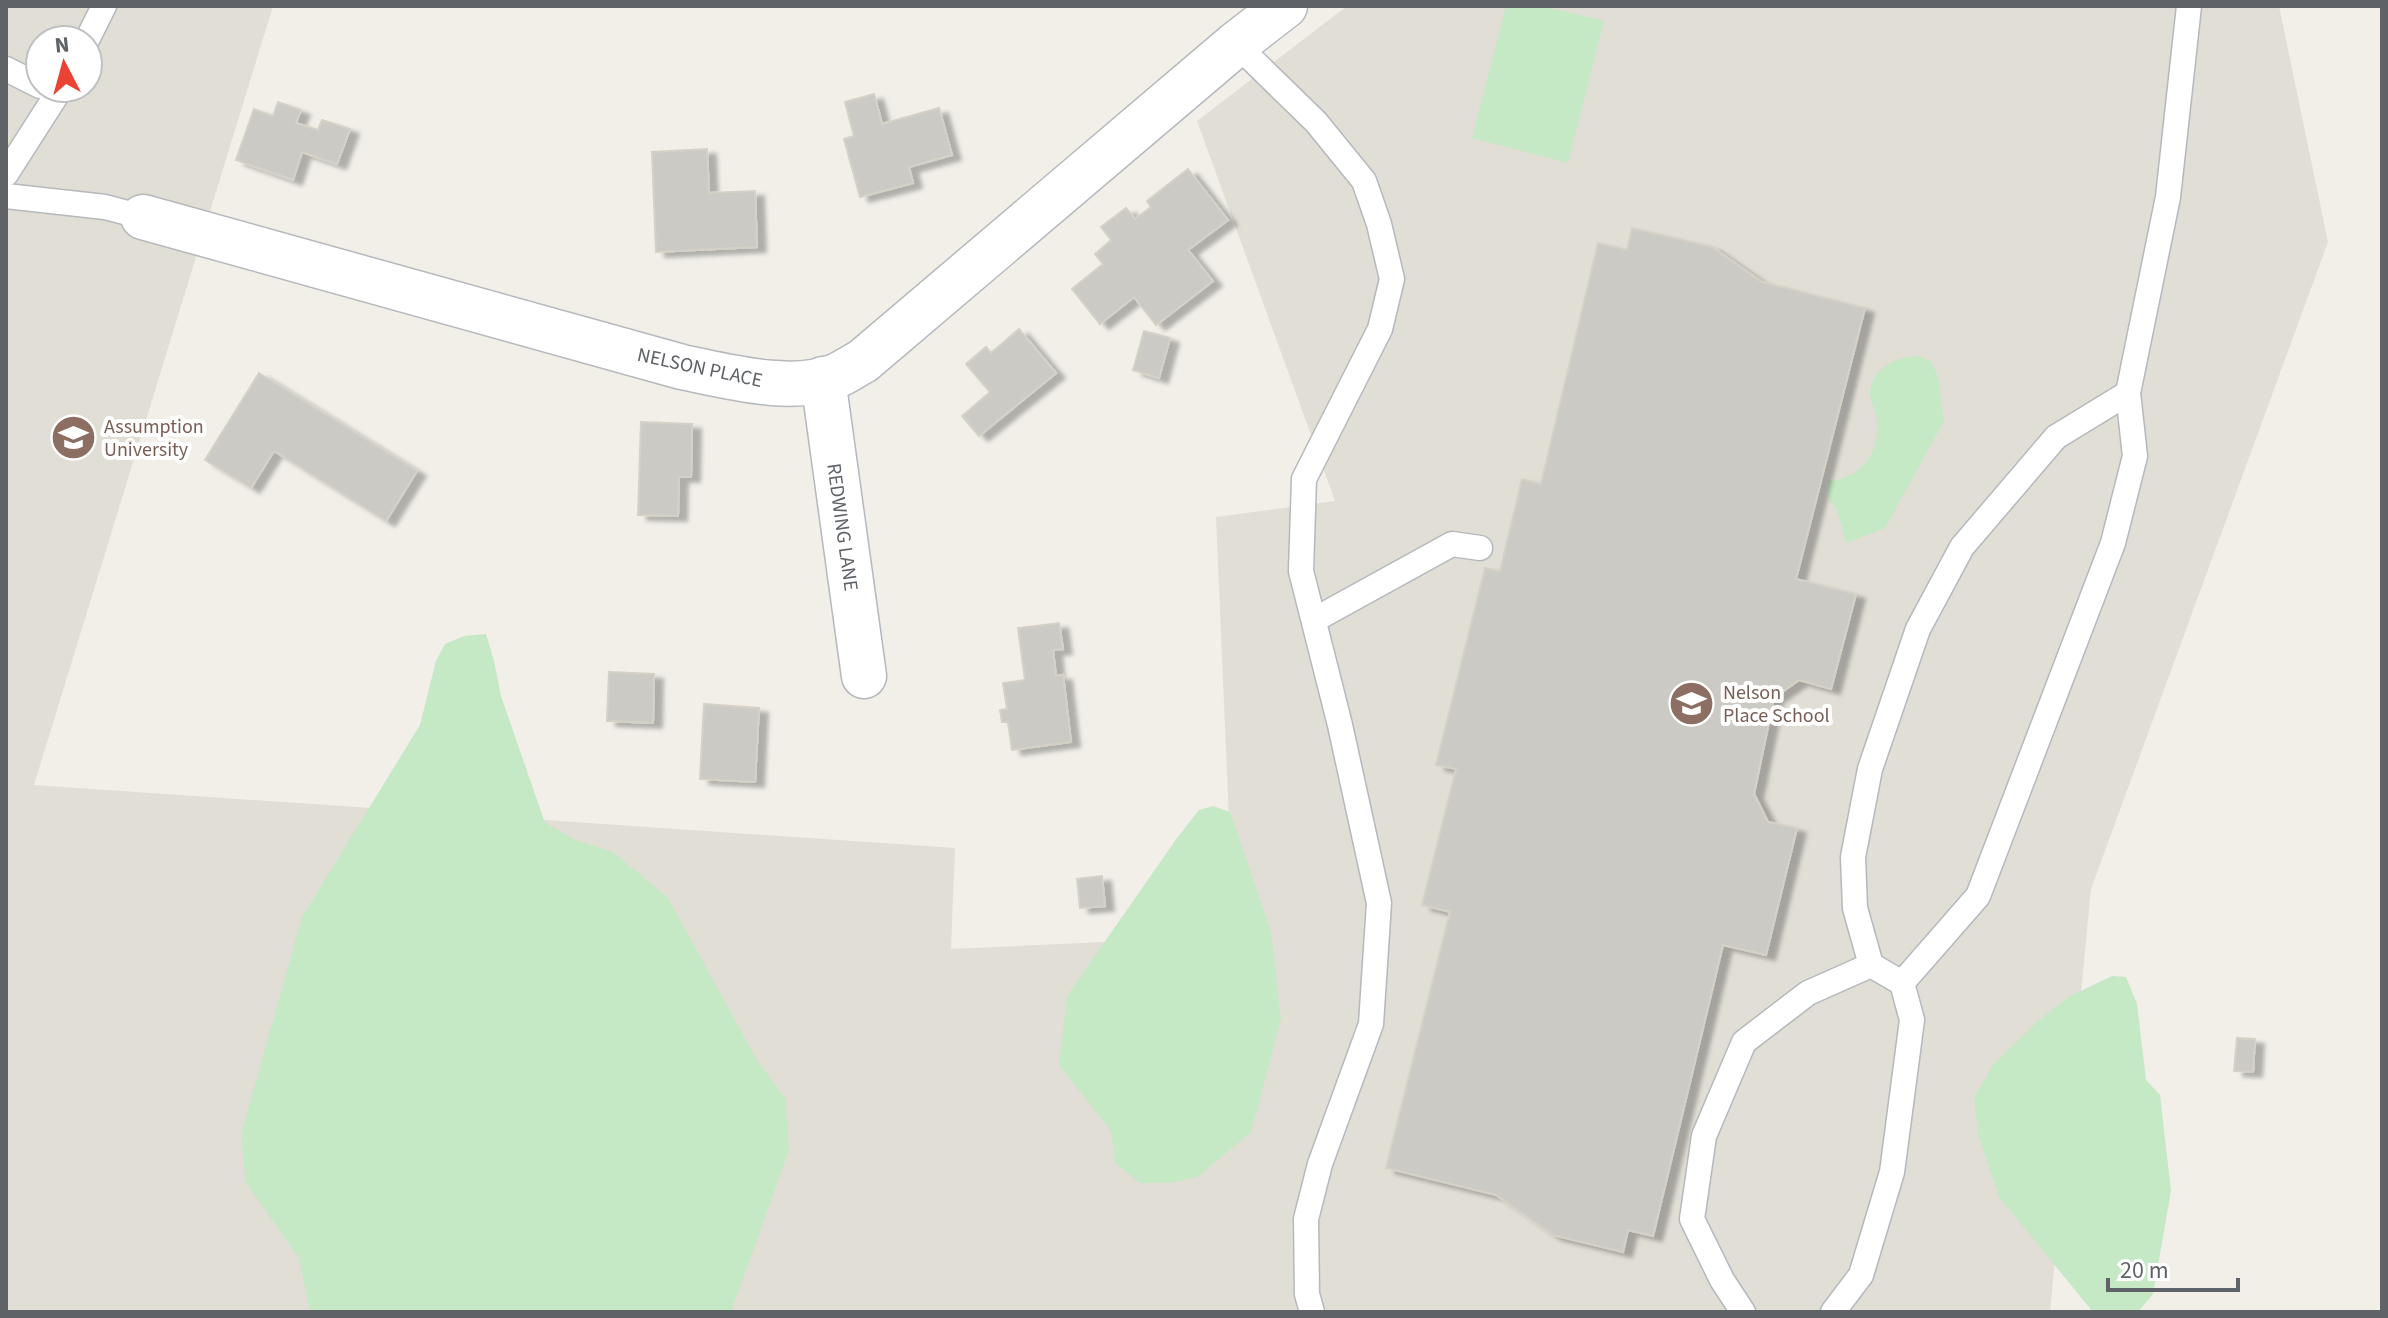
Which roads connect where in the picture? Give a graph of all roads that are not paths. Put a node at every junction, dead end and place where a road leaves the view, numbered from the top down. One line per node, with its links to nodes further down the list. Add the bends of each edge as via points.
1 (104, 6): 4 (lane)
2 (1285, 6): 5 (street, NELSON PLACE)
3 (2189, 6): 11 (lane, via 2168,197)
4 (95, 24)
5 (1236, 44): 10 (street, NELSON PLACE, via 863,361); 13 (lane, via 1316,122 1364,181 1392,279 1380,329 1304,479 1301,571)
6 (42, 104): 7 (lane)
7 (6, 174)
8 (6, 196): 9 (lane, via 105,207)
9 (143, 217): 10 (street, NELSON PLACE, via 682,367 767,382)
10 (823, 379): 14 (street, REDWING LANE)
11 (2128, 393): 15 (lane, via 2056,437 1962,547 1918,629 1870,769 1853,857 1855,908); 16 (lane, via 2135,456 2108,558 1978,896)
12 (1480, 548): 13 (lane, via 1452,544)
13 (1314, 620): 18 (lane, via 1379,903 1371,1024 1320,1164 1306,1219)
14 (864, 676)
15 (1871, 965): 16 (lane); 19 (lane, via 1808,993 1744,1042 1704,1136 1692,1219)
16 (1902, 983): 17 (lane, via 1912,1020 1892,1172 1861,1275)
17 (1838, 1310)
18 (1312, 1312)
19 (1743, 1312)

